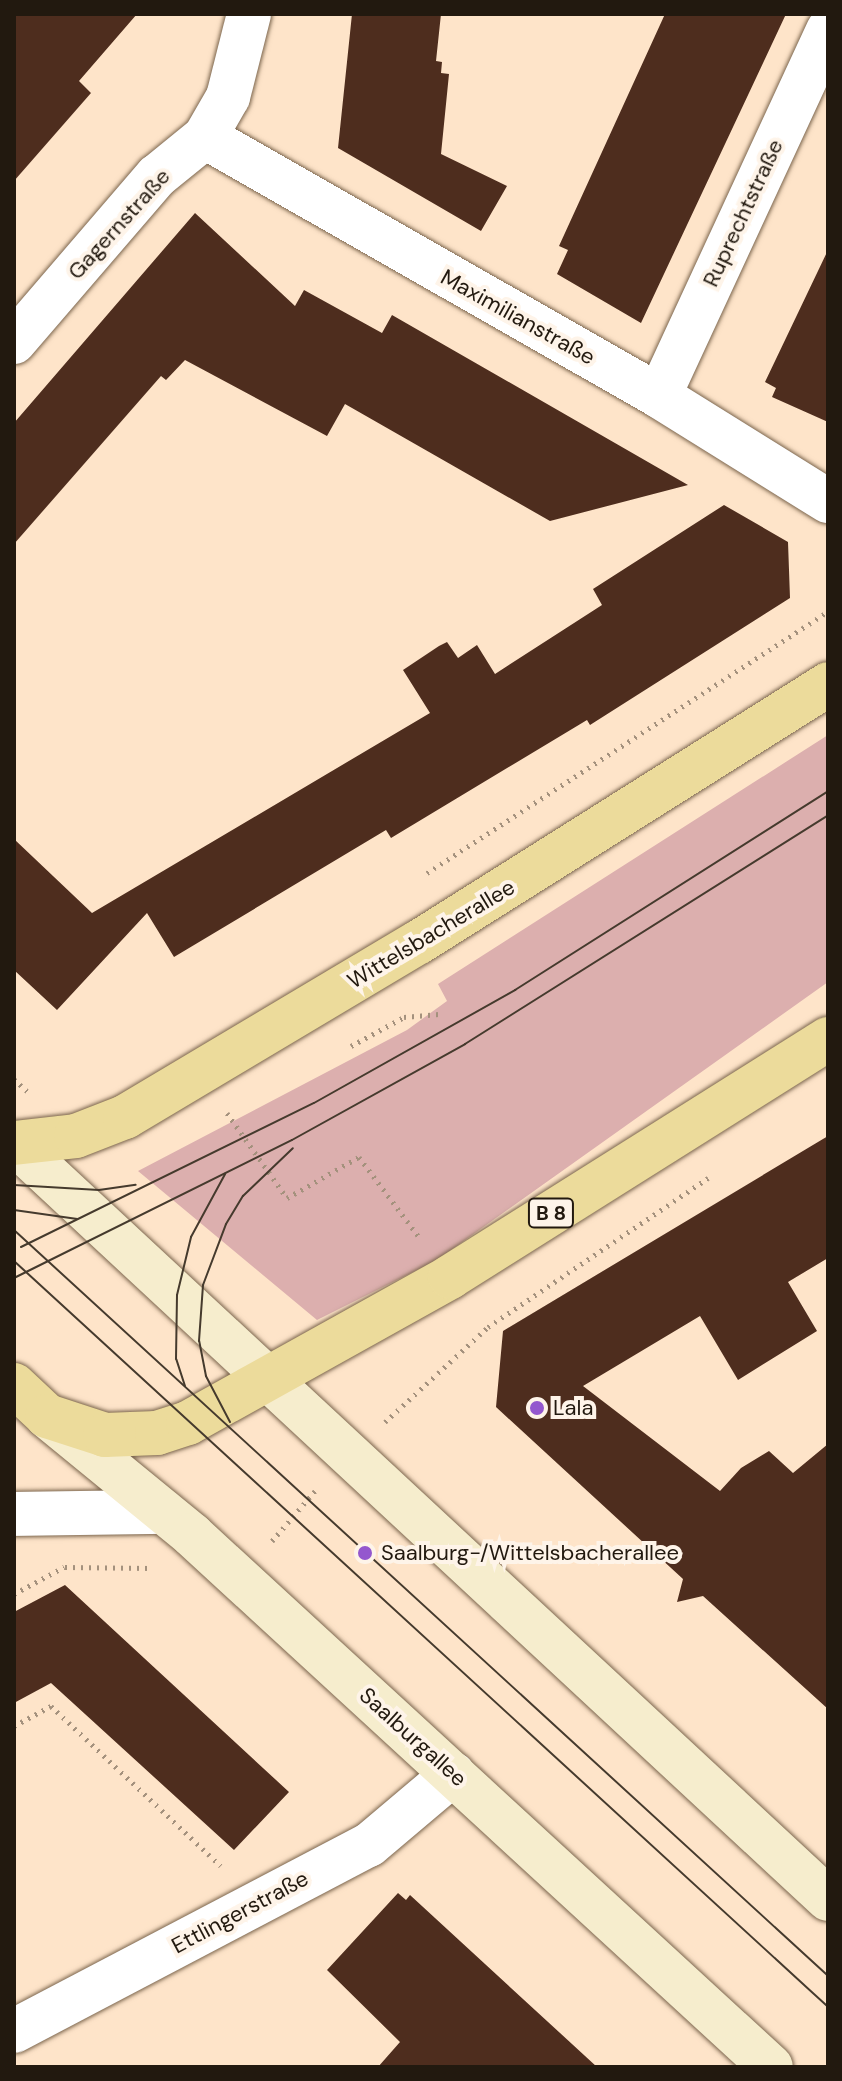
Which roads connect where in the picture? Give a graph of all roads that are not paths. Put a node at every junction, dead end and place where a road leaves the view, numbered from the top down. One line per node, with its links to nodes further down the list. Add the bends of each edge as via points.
1 (249, 14): 3 (street, Gagernstraße, via 228,97)
2 (828, 30): 5 (street, Ruprechtstraße)
3 (205, 137): 4 (street, Gagernstraße, via 157,176); 5 (street, Maximilianstraße)
4 (14, 342)
5 (659, 396): 6 (street, Maximilianstraße)
6 (828, 501)
7 (828, 684): 9 (main road, Wittelsbacherallee, via 419,942 125,1117 76,1136)
8 (828, 1039): 10 (main road, B 8, via 450,1277)
9 (15, 1144): 10 (main road)
10 (270, 1379): 12 (main road, Saalburgallee / B 8, via 210,1413 157,1433 105,1435); 16 (main road)
11 (14, 1385): 12 (main road, Saalburgallee / B 8)
12 (47, 1416): 13 (main road, Saalburgallee)
13 (163, 1512): 14 (street); 15 (main road, Saalburgallee)
14 (14, 1514)
15 (453, 1774): 17 (street, Ettlingerstraße, via 369,1845); 18 (main road, Saalburgallee)
16 (828, 1899)
17 (14, 2031)
18 (771, 2067)

